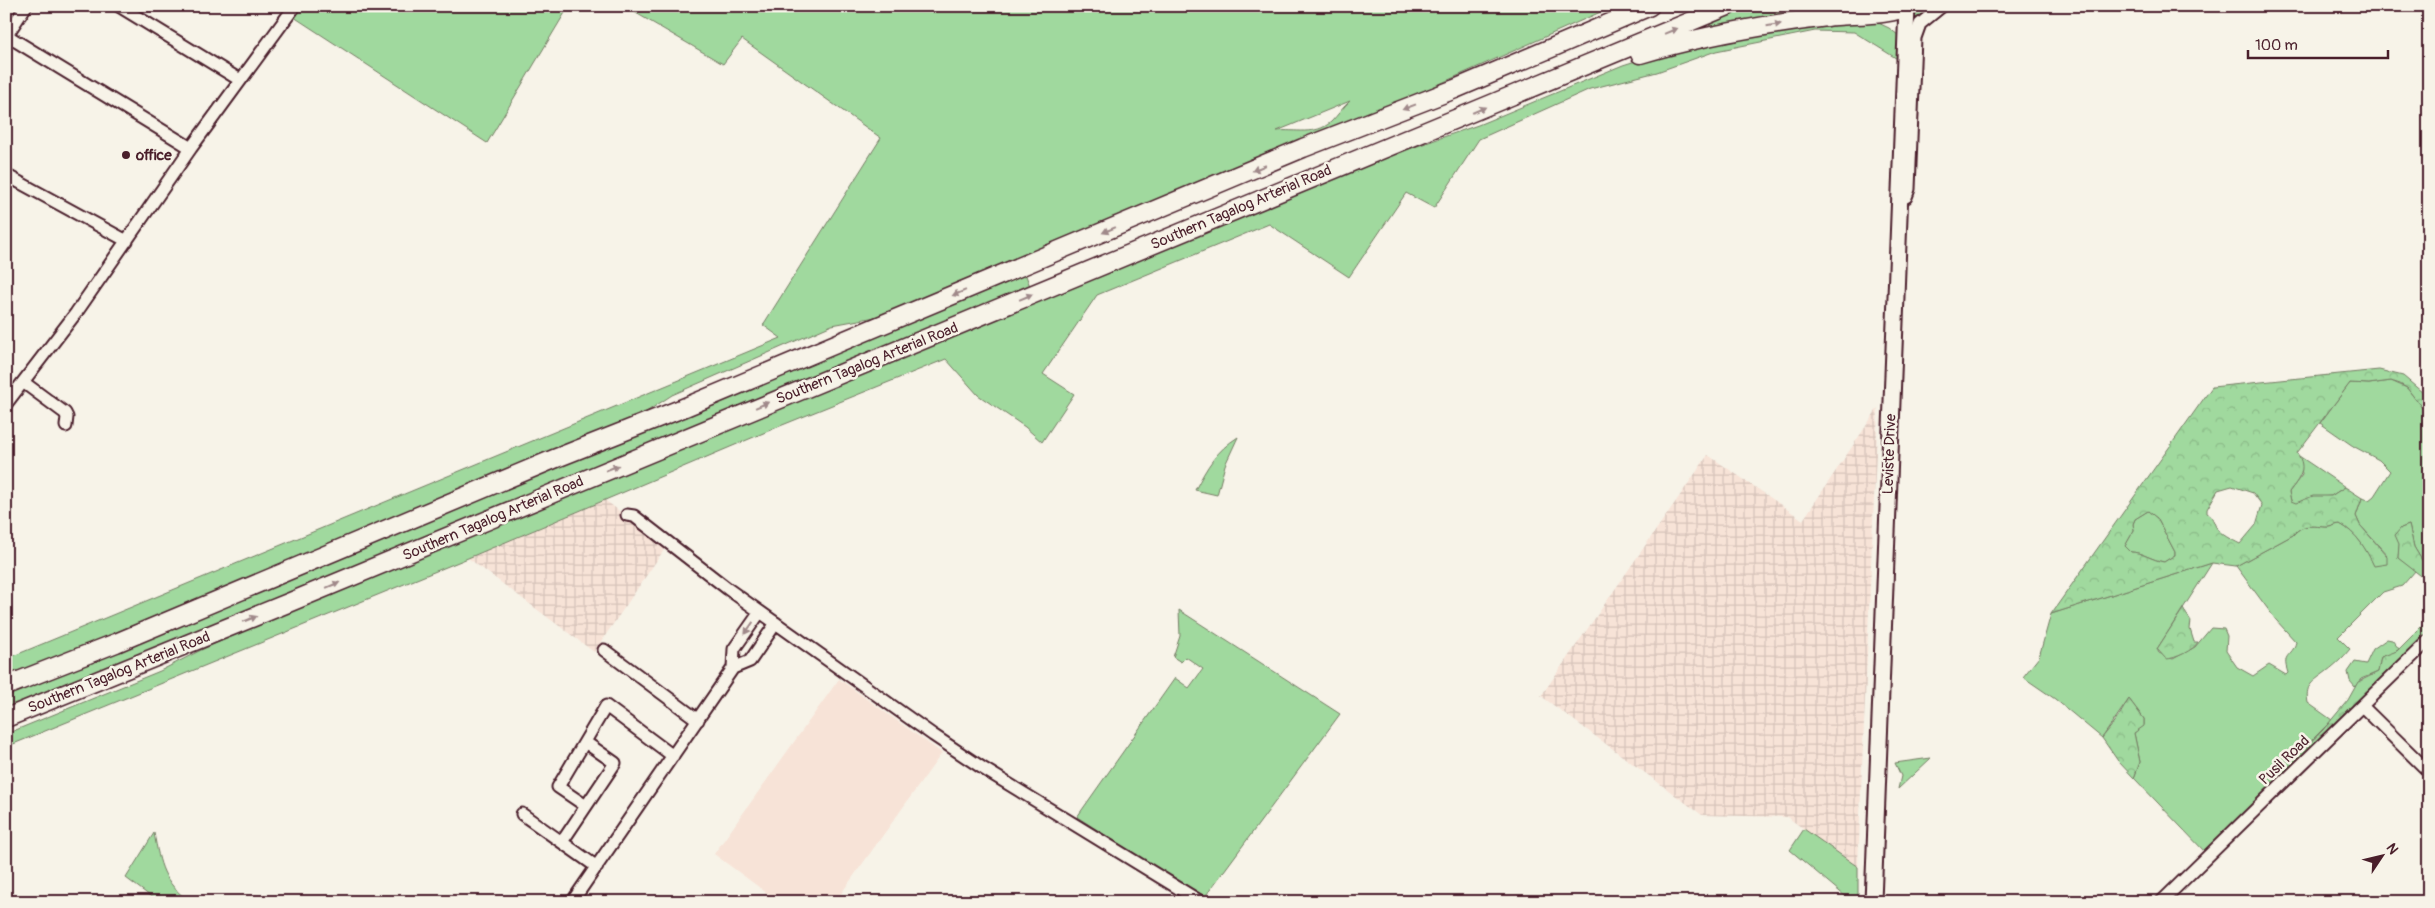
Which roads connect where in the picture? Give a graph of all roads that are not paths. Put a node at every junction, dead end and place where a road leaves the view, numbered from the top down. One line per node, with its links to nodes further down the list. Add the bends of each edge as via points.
1 (26, 6): 9 (street)
2 (119, 6): 11 (street)
3 (296, 6): 11 (street)
4 (1628, 6): 10 (highway)
5 (1650, 6): 10 (highway, Southern Tagalog Arterial Road)
6 (1728, 6): 12 (highway, Southern Tagalog Arterial Road, one-way to 6)
7 (1942, 6): 15 (street, via 1922,22 1916,34 1910,109 1909,189 1906,197)
8 (1907, 7): 12 (highway, one-way to 8, via 1632,56 1704,37); 15 (main road, Leviste Drive)
9 (6, 35): 13 (street)
10 (1539, 52): 27 (highway, Southern Tagalog Arterial Road, one-way to 27, via 124,640)
11 (240, 80): 13 (street)
12 (1512, 96): 23 (highway, Southern Tagalog Arterial Road, one-way to 12)
13 (191, 148): 16 (street)
14 (6, 175): 16 (street)
15 (1899, 198): 41 (main road, Leviste Drive)
16 (127, 240): 17 (street)
17 (23, 382): 18 (street); 19 (street, via 65,413)
18 (7, 401)
19 (66, 426)
20 (627, 515): 21 (street, via 634,516)
21 (760, 612): 22 (street); 26 (street, one-way to 26, via 734,650)
22 (776, 623): 26 (street, via 750,660); 40 (street, via 984,769)
23 (211, 635): 29 (highway, Southern Tagalog Arterial Road); 31 (highway, via 110,684)
24 (2429, 640): 28 (street, Pusil Road)
25 (604, 650): 30 (street)
26 (733, 668): 30 (street)
27 (6, 686)
28 (2362, 706): 34 (street); 42 (street, Pusil Road)
29 (6, 718)
30 (698, 720): 33 (street)
31 (6, 726)
32 (585, 742): 33 (street, via 606,706); 35 (street, via 558,787); 35 (street, via 615,763)
33 (673, 756): 38 (street)
34 (2429, 772)
35 (586, 806): 37 (street)
36 (522, 814): 37 (street)
37 (562, 842): 38 (street)
38 (597, 867): 39 (street)
39 (572, 902)
40 (1202, 902)
41 (1873, 902)
42 (2161, 902)

